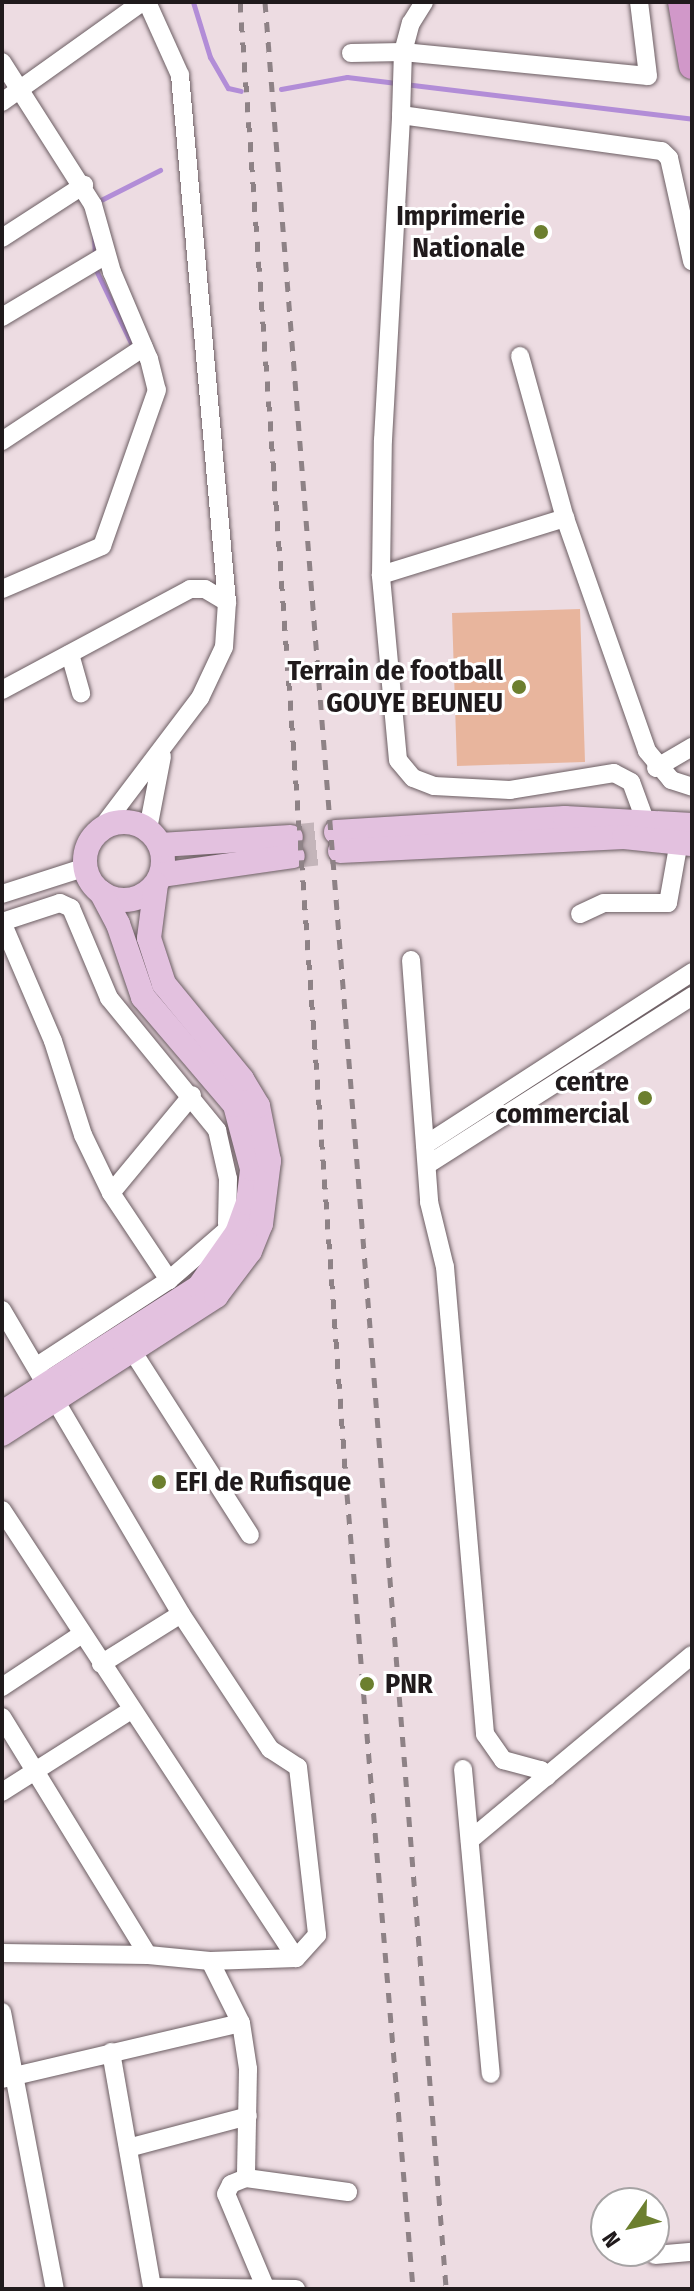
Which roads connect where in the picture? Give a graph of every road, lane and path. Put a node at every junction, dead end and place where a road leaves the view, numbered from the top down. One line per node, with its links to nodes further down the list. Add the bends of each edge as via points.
1 (145, 2): 9 (street); 23 (street, via 180,75)
2 (424, 2): 6 (street, via 411,23)
3 (639, 2): 6 (street, via 648,76)
4 (681, 2): 8 (highway)
5 (351, 53): 6 (street)
6 (402, 61): 11 (street)
7 (2, 62): 9 (street)
8 (692, 66)
9 (21, 88): 10 (street); 12 (street)
10 (2, 102)
11 (401, 106): 15 (street, via 662,151 669,158); 21 (street)
12 (84, 185): 13 (street); 14 (street, via 98,215)
13 (2, 238)
14 (106, 255): 16 (street); 17 (street)
15 (692, 261)
16 (2, 317)
17 (144, 347): 19 (street); 22 (street, via 157,390 102,546)
18 (520, 356): 20 (street)
19 (2, 441)
20 (565, 518): 21 (street); 29 (street)
21 (381, 575): 31 (street, via 398,760 404,770 434,786 510,790 614,773 631,782)
22 (2, 589)
23 (227, 602): 24 (street, via 205,589 190,589); 28 (street, via 217,666)
24 (70, 654): 25 (street); 26 (street)
25 (2, 690)
26 (81, 693)
27 (692, 747): 29 (street)
28 (164, 750): 32 (street); 33 (street)
29 (656, 768): 30 (street)
30 (692, 787)
31 (645, 820): 34 (main road); 34 (main road, via 565,818 338,842)
32 (100, 830): 33 (main road, via 118,821); 35 (main road, via 87,846)
33 (154, 837): 36 (main road); 36 (main road, via 292,847)
34 (688, 837): 39 (street, via 668,903 604,903)
35 (86, 867): 37 (main road); 38 (street)
36 (159, 880): 37 (main road, via 130,900); 51 (main road, via 149,938 164,984 258,1106 269,1189 256,1238 232,1279 188,1317)
37 (101, 892): 48 (main road, via 143,997 235,1105 252,1169)
38 (2, 894)
39 (580, 914)
40 (2, 922): 44 (street, via 60,903 71,908 109,998); 47 (street, via 53,1041 83,1135)
41 (411, 960): 45 (street)
42 (692, 972): 45 (street)
43 (692, 996): 46 (street)
44 (192, 1095): 47 (street); 48 (street, via 217,1130)
45 (425, 1145): 46 (street)
46 (427, 1165): 66 (street, via 433,1226 445,1267 485,1734 503,1760 541,1770)
47 (111, 1193): 49 (street)
48 (235, 1221): 49 (street); 52 (main road, via 219,1264 199,1287)
49 (169, 1280): 52 (street)
50 (2, 1310): 52 (street)
51 (133, 1352): 52 (main road); 56 (street)
52 (47, 1383): 53 (main road); 54 (main road); 57 (street)
53 (2, 1413)
54 (2, 1434)
55 (2, 1510): 58 (street)
56 (250, 1535)
57 (181, 1614): 60 (street); 71 (street, via 270,1749 298,1767 317,1935)
58 (82, 1634): 60 (street); 61 (street)
59 (692, 1655): 66 (street)
60 (101, 1664): 62 (street)
61 (2, 1687)
62 (131, 1710): 65 (street); 71 (street)
63 (2, 1717): 65 (street)
64 (463, 1769): 68 (street)
65 (37, 1770): 67 (street); 70 (street)
66 (547, 1777): 68 (street)
67 (2, 1792)
68 (470, 1840): 76 (street)
69 (2, 1953): 70 (street)
70 (148, 1955): 72 (street)
71 (296, 1958): 72 (street)
72 (210, 1961): 74 (street)
73 (2, 2012): 77 (street)
74 (241, 2023): 75 (street); 78 (street)
75 (111, 2052): 77 (street); 79 (street)
76 (491, 2074)
77 (8, 2078): 84 (street)
78 (248, 2116): 79 (street); 80 (street)
79 (128, 2148): 85 (street, via 152,2287)
80 (246, 2178): 81 (street); 85 (street, via 231,2184 226,2194)
81 (348, 2192)
82 (692, 2252): 83 (street)
83 (670, 2254)
84 (55, 2289)
85 (266, 2289): 86 (street)
86 (296, 2289)

